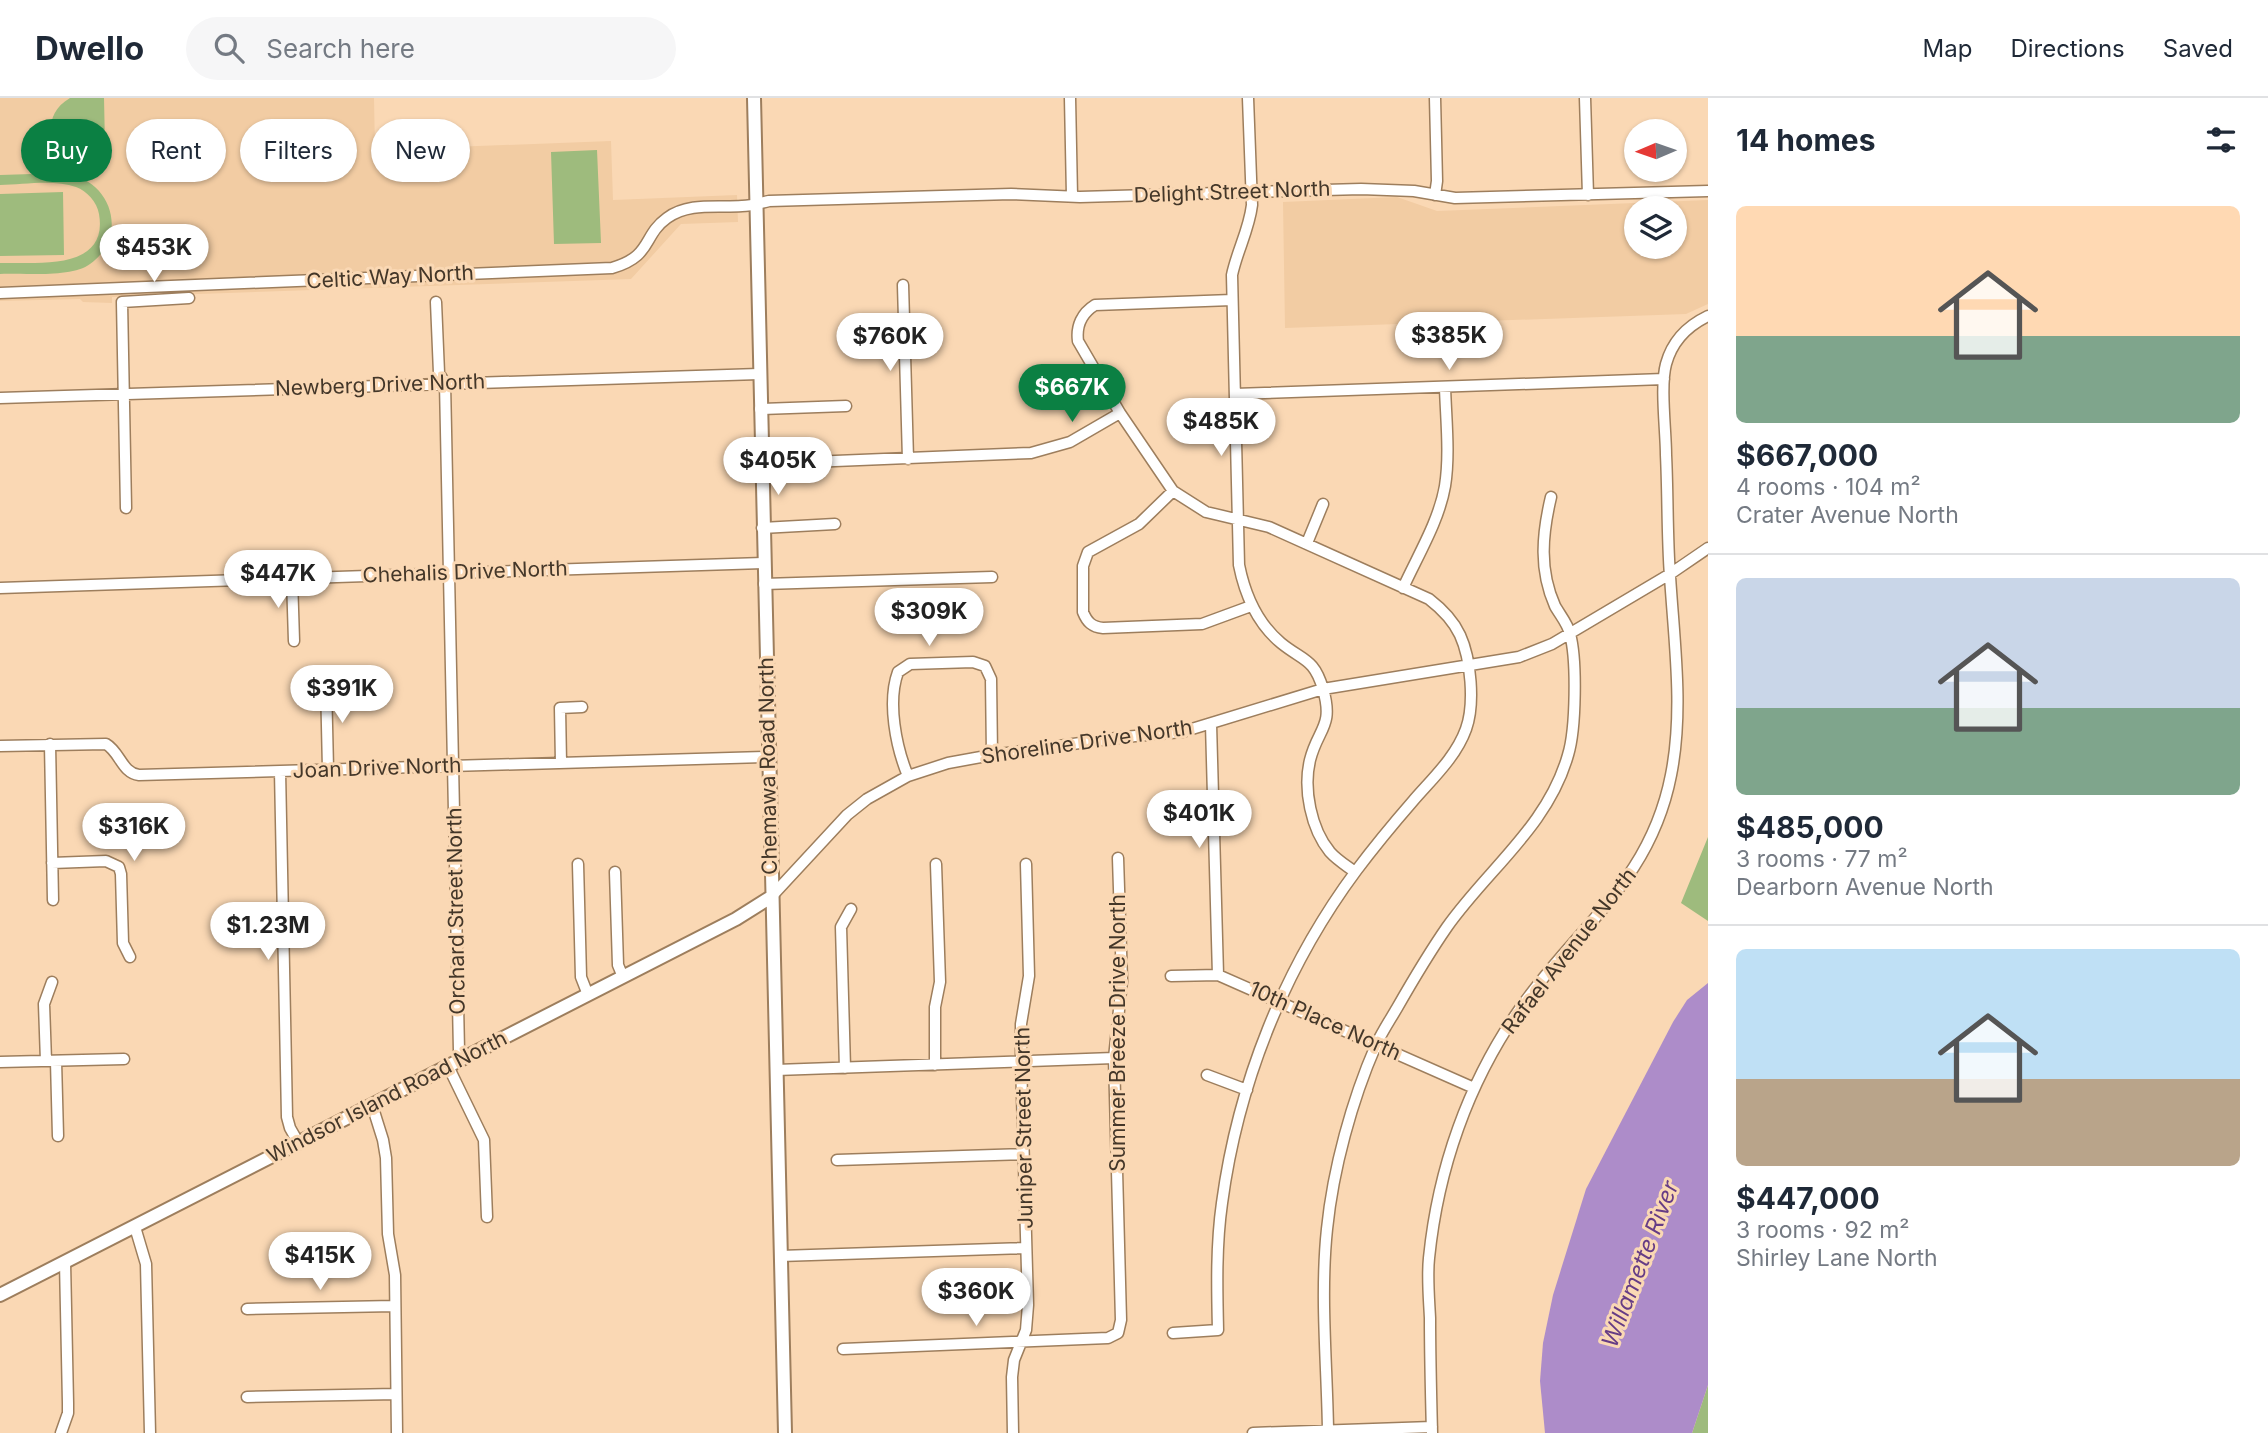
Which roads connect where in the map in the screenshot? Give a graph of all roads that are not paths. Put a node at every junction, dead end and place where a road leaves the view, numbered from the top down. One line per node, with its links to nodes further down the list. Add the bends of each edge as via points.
1 (754, 98): 11 (street, Chemawa Road North)
2 (1070, 98): 10 (street)
3 (1248, 98): 7 (street)
4 (1435, 98): 8 (street)
5 (1585, 98): 9 (street)
6 (1708, 191): 9 (street, Delight Street North)
7 (1252, 192): 8 (street, Delight Street North, via 1371,189); 10 (street, Delight Street North); 15 (street, via 1250,220 1232,275)
8 (1435, 195): 9 (street, Delight Street North)
9 (1588, 195)
10 (1072, 196): 11 (street, Delight Street North, via 807,199)
11 (755, 204): 13 (street, Celtic Way North, via 695,207 675,213 660,224 637,257 604,269); 18 (street, Chemawa Road North)
12 (903, 285): 28 (street)
13 (0, 293)
14 (189, 298): 22 (street, via 122,302)
15 (1232, 300): 23 (street); 27 (street, via 1095,305 1083,315 1077,333 1082,349)
16 (436, 302): 20 (street, Orchard Street North, via 439,373)
17 (1708, 316): 19 (street, Rafael Avenue North, via 1680,336 1669,355)
18 (759, 374): 20 (street, Newberg Drive North); 26 (street, Chemawa Road North)
19 (1664, 379): 21 (street); 41 (street, Rafael Avenue North)
20 (445, 383): 22 (street, Newberg Drive North); 40 (street, Orchard Street North)
21 (1445, 387): 23 (street); 45 (street, via 1445,488)
22 (124, 394): 24 (street, Newberg Drive North); 33 (street)
23 (1235, 394): 34 (street)
24 (0, 398)
25 (846, 406): 26 (street)
26 (760, 409): 29 (street, Chemawa Road North)
27 (1120, 413): 28 (street, via 1070,442 1042,452); 30 (street)
28 (908, 459): 29 (street)
29 (761, 464): 36 (street, Chemawa Road North)
30 (1173, 491): 34 (street, via 1206,512); 47 (street, via 1132,528 1088,552 1083,566 1086,619 1103,628 1202,624)
31 (1551, 497): 48 (street, via 1544,527 1544,568)
32 (1323, 504): 37 (street)
33 (126, 508)
34 (1238, 519): 37 (street); 47 (street, via 1239,565)
35 (835, 524): 36 (street)
36 (762, 528): 39 (street, Chemawa Road North)
37 (1307, 543): 45 (street)
38 (1708, 548): 41 (street, Shoreline Drive North)
39 (763, 563): 40 (street, Chehalis Drive North); 44 (street, Chemawa Road North)
40 (449, 572): 43 (street, Chehalis Drive North); 60 (street, Orchard Street North)
41 (1670, 574): 48 (street, Shoreline Drive North); 93 (street, Rafael Avenue North, via 1676,743 1663,806 1634,870 1519,1009)
42 (992, 576): 44 (street)
43 (292, 578): 46 (street, Chehalis Drive North); 49 (street)
44 (764, 584): 58 (street, Chemawa Road North)
45 (1403, 587): 50 (street, via 1429,599 1452,620)
46 (0, 588)
47 (1251, 606): 52 (street, via 1282,643 1314,666)
48 (1570, 633): 50 (street, Shoreline Drive North, via 1528,654); 81 (street, via 1574,724 1554,794 1448,925)
49 (294, 641)
50 (1468, 665): 52 (street, Shoreline Drive North); 70 (street, via 1471,712 1453,755)
51 (326, 682): 61 (street)
52 (1323, 689): 54 (street, Shoreline Drive North); 70 (street, via 1328,718 1310,761 1310,803 1318,835 1331,854)
53 (582, 708): 59 (street, via 560,708)
54 (1211, 724): 57 (street, Shoreline Drive North, via 1182,732); 75 (street)
55 (50, 744): 56 (street, Joan Drive North); 62 (street, Joan Drive North, via 106,744 133,774); 65 (street)
56 (0, 746)
57 (992, 755): 63 (street, Shoreline Drive North); 63 (street, via 991,679 985,666 974,662 910,664 898,672 894,688 895,736)
58 (767, 757): 59 (street, Joan Drive North); 71 (street, Chemawa Road North)
59 (561, 763): 60 (street, Joan Drive North)
60 (453, 766): 61 (street, Joan Drive North); 84 (street, Orchard Street North)
61 (328, 769): 62 (street, Joan Drive North)
62 (280, 771): 97 (street, via 287,1117)
63 (908, 776): 71 (street, Shoreline Drive North, via 847,815)
64 (1118, 858): 82 (street, Summer Breeze Drive North, via 1122,981)
65 (52, 863): 72 (street); 74 (street, via 106,861 119,867 123,943)
66 (578, 864): 79 (street, via 581,976)
67 (936, 864): 88 (street, via 940,982)
68 (1026, 864): 86 (street, Juniper Street North, via 1029,976)
69 (615, 872): 77 (street, via 618,965)
70 (1355, 872): 80 (street, via 1312,938)
71 (771, 897): 77 (street, Windsor Island Road North); 91 (street, Chemawa Road North)
72 (53, 900)
73 (851, 909): 90 (street, via 841,927)
74 (130, 957)
75 (1218, 975): 76 (street, 10th Place North); 80 (street, 10th Place North)
76 (1171, 976)
77 (623, 977): 79 (street, Windsor Island Road North)
78 (52, 982): 85 (street, via 44,1004)
79 (588, 995): 84 (street, Windsor Island Road North)
80 (1280, 1000): 81 (street, 10th Place North); 94 (street)
81 (1376, 1044): 93 (street, 10th Place North); 113 (street, via 1352,1112 1327,1228)
82 (1114, 1058): 86 (street); 109 (street, Summer Breeze Drive North, via 1118,1333 1108,1338)
83 (124, 1059): 85 (street)
84 (461, 1059): 89 (street, Windsor Island Road North)
85 (51, 1061): 87 (street); 96 (street)
86 (1021, 1061): 88 (street); 98 (street, Juniper Street North)
87 (0, 1062)
88 (934, 1065): 90 (street)
89 (448, 1066): 95 (street, Windsor Island Road North); 100 (street, via 484,1140)
90 (845, 1068): 91 (street)
91 (776, 1070): 103 (street, Chemawa Road North)
92 (1207, 1075): 94 (street)
93 (1474, 1088): 114 (street, Rafael Avenue North, via 1443,1173 1430,1248)
94 (1247, 1090): 108 (street, via 1231,1147 1222,1205 1218,1330)
95 (372, 1105): 97 (street, Windsor Island Road North); 106 (street, via 386,1158)
96 (58, 1136)
97 (298, 1142): 101 (street, Windsor Island Road North)
98 (1022, 1154): 99 (street); 102 (street, Juniper Street North)
99 (837, 1160)
100 (487, 1217)
101 (135, 1227): 104 (street, Windsor Island Road North); 116 (street, via 146,1264)
102 (1026, 1248): 103 (street); 109 (street, Juniper Street North, via 1028,1305)
103 (780, 1256): 118 (street, Chemawa Road North)
104 (65, 1262): 105 (street, Windsor Island Road North); 115 (street, via 68,1413)
105 (0, 1294)
106 (394, 1306): 107 (street); 111 (street)
107 (247, 1309)
108 (1173, 1332)
109 (1021, 1342): 110 (street); 119 (street, Juniper Street North, via 1012,1377)
110 (843, 1349)
111 (396, 1394): 112 (street); 117 (street)
112 (247, 1397)
113 (1328, 1430): 114 (street); 120 (street)
114 (1432, 1430)
115 (61, 1433)
116 (150, 1433)
117 (397, 1433)
118 (785, 1433)
119 (1013, 1433)
120 (1254, 1433)

